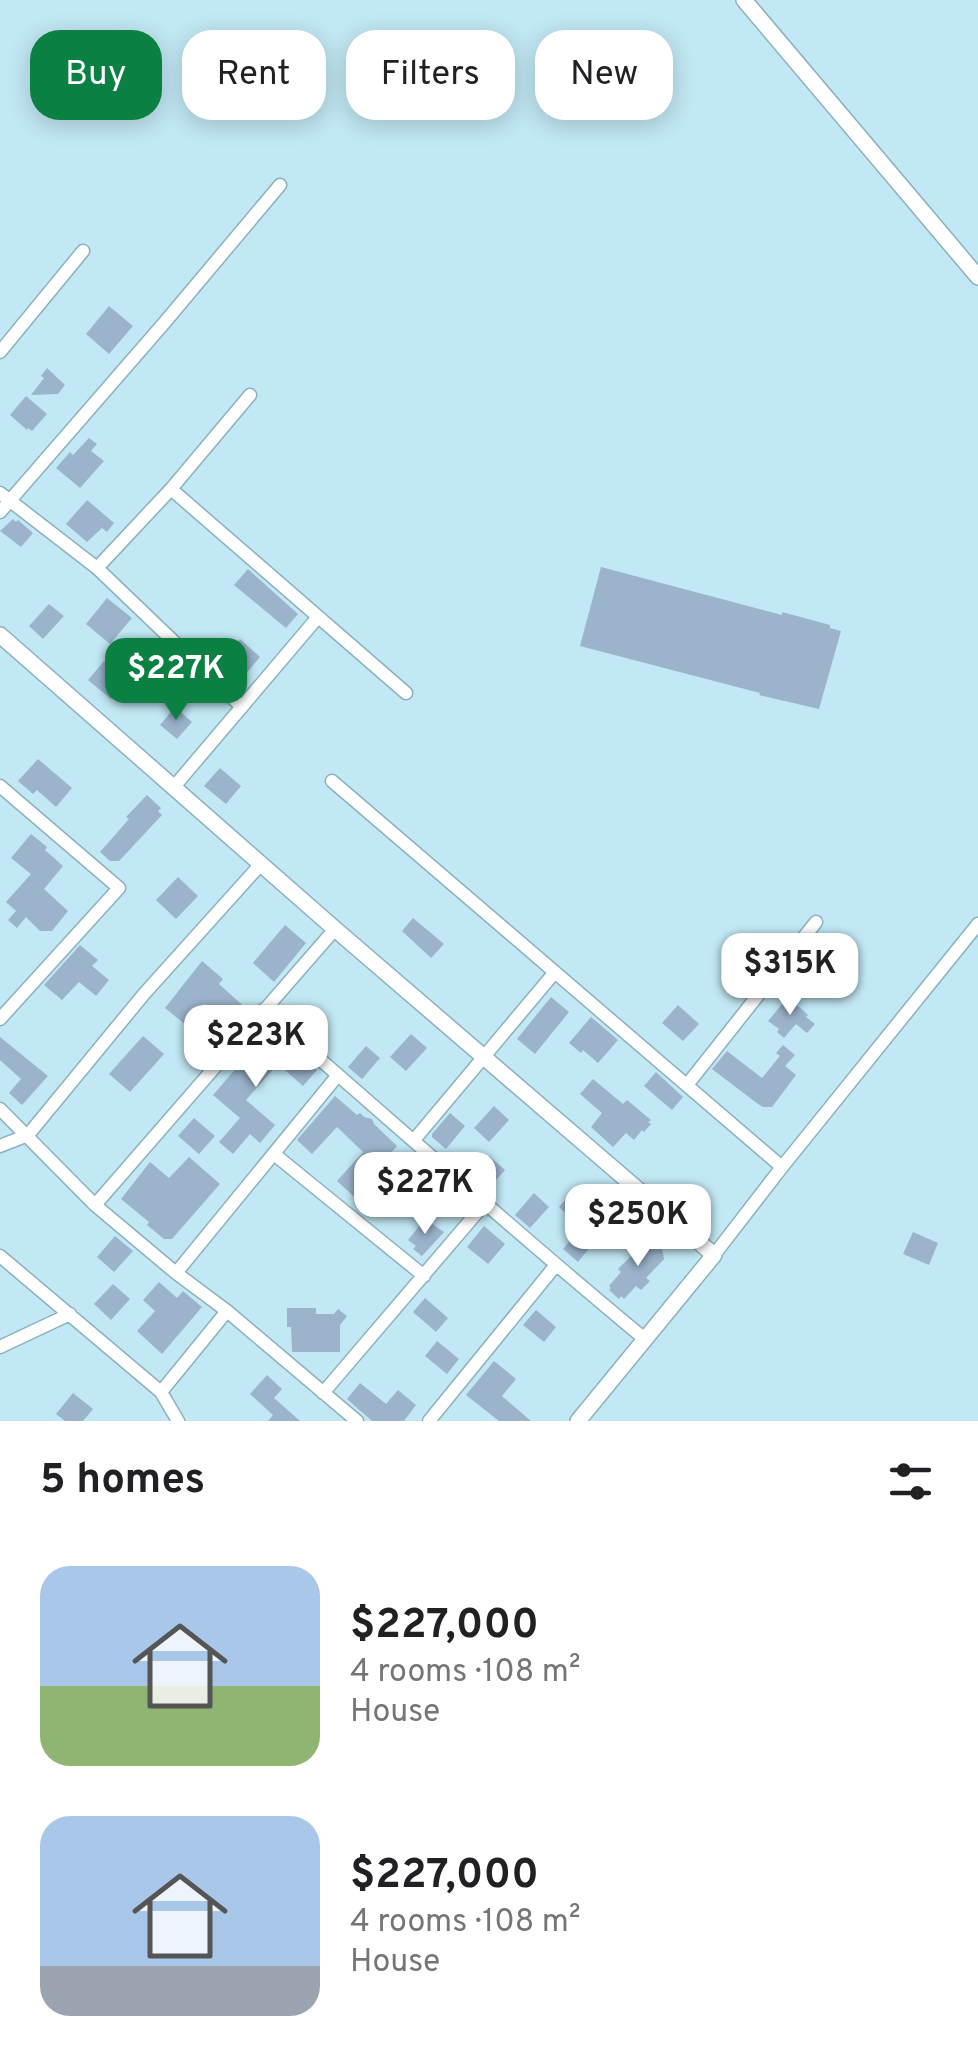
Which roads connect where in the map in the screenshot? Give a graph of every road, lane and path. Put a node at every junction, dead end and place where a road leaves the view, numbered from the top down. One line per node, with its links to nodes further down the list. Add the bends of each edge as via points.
1 (744, 0): 4 (street)
2 (280, 185): 8 (street)
3 (83, 251): 5 (street)
4 (978, 277)
5 (2, 345)
6 (250, 396): 7 (street)
7 (171, 489): 10 (street); 11 (street)
8 (5, 497): 9 (street); 10 (street)
9 (0, 512)
10 (97, 568): 14 (street)
11 (318, 617): 13 (street); 14 (street)
12 (0, 635): 17 (street)
13 (406, 694)
14 (242, 706): 17 (street)
15 (332, 781): 22 (street)
16 (0, 786): 24 (street, via 119,888)
17 (173, 788): 18 (street)
18 (261, 864): 21 (street); 29 (street)
19 (816, 922): 27 (street)
20 (978, 924): 33 (street)
21 (336, 929): 23 (street); 25 (street)
22 (555, 972): 25 (street); 27 (street)
23 (263, 1010): 26 (street); 35 (street)
24 (0, 1019)
25 (484, 1057): 30 (street); 36 (street)
26 (338, 1075): 30 (street); 32 (street)
27 (687, 1086): 33 (street)
28 (0, 1109): 29 (street)
29 (28, 1135): 31 (street); 35 (street)
30 (414, 1140): 34 (street)
31 (0, 1146)
32 (274, 1154): 39 (street); 40 (street)
33 (782, 1167): 36 (street)
34 (486, 1202): 38 (street); 40 (street)
35 (95, 1205): 39 (street)
36 (714, 1254): 43 (street)
37 (0, 1256): 42 (street)
38 (556, 1265): 43 (street); 49 (street)
39 (176, 1273): 41 (street)
40 (424, 1276): 46 (street)
41 (227, 1311): 45 (street); 46 (street)
42 (70, 1314): 44 (street); 45 (street)
43 (646, 1340): 50 (street)
44 (0, 1347)
45 (161, 1392): 47 (street)
46 (324, 1393): 48 (street)
47 (178, 1421)
48 (357, 1421)
49 (429, 1421)
50 (578, 1421)

